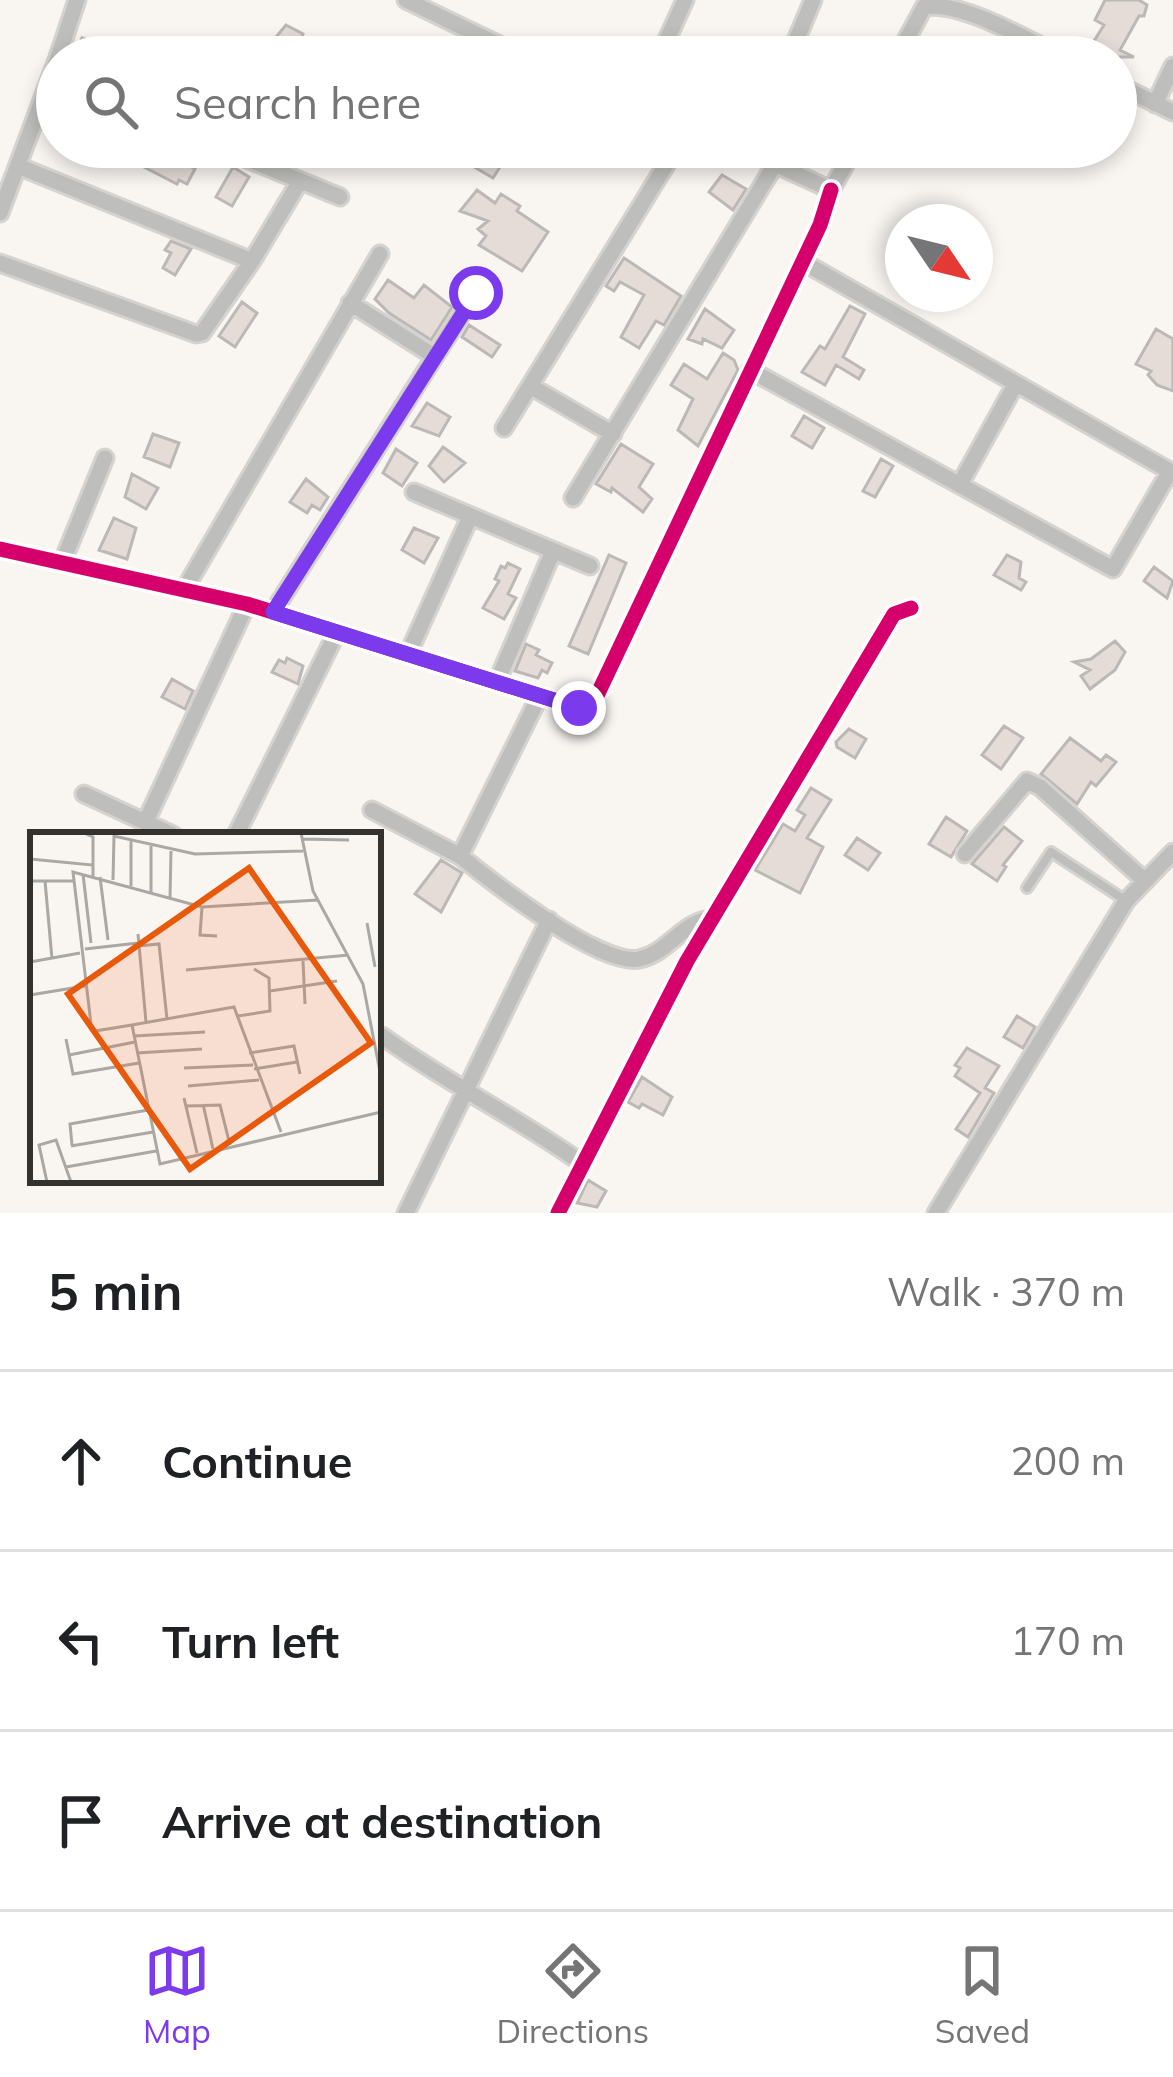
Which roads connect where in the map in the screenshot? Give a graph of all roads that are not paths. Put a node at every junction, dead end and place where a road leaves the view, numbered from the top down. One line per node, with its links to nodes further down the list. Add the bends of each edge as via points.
1 (77, 0): 6 (street)
2 (406, 0): 7 (street)
3 (685, 0): 8 (street)
4 (813, 0): 9 (street)
5 (936, 1): 10 (street); 11 (street)
6 (65, 36)
7 (481, 36)
8 (669, 36)
9 (798, 36)
10 (908, 36)
11 (1020, 36)
12 (1173, 67): 14 (street)
13 (1137, 95): 14 (street)
14 (1155, 104): 15 (street)
15 (1173, 112)
16 (36, 122): 17 (street)
17 (18, 166): 26 (street); 28 (street)
18 (269, 168): 23 (street)
19 (663, 168): 36 (street)
20 (773, 168): 38 (street)
21 (779, 168): 24 (street)
22 (843, 168): 24 (street)
23 (300, 181): 25 (street); 28 (street)
24 (831, 190): 29 (street)
25 (340, 197)
26 (0, 213)
27 (380, 254): 32 (street)
28 (252, 261): 30 (street, via 196,334)
29 (802, 262): 34 (street); 35 (street)
30 (0, 263)
31 (476, 293): 33 (street)
32 (350, 302): 33 (street); 49 (street)
33 (434, 356): 52 (street)
34 (750, 370): 41 (street); 56 (street, via 592,706)
35 (1015, 385): 40 (street); 41 (street)
36 (532, 387): 37 (street); 38 (street)
37 (504, 428)
38 (613, 434): 43 (street)
39 (105, 458): 47 (street)
40 (1172, 472): 41 (street, via 1113,568)
41 (960, 484)
42 (414, 491): 44 (street)
43 (573, 498)
44 (470, 517): 46 (street); 54 (street)
45 (0, 549): 47 (street)
46 (553, 551): 48 (street); 55 (street)
47 (62, 563): 49 (street)
48 (590, 566)
49 (184, 590): 50 (street)
50 (247, 604): 52 (street); 59 (street)
51 (911, 608): 68 (street, via 893,614)
52 (273, 612): 53 (street)
53 (337, 632): 54 (street); 61 (street)
54 (408, 654): 55 (street)
55 (497, 682): 56 (street)
56 (540, 695): 64 (street)
57 (84, 794): 59 (street)
58 (372, 810): 64 (street)
59 (146, 821): 60 (street)
60 (166, 832)
61 (237, 832)
62 (1173, 852): 65 (street)
63 (965, 854): 65 (street, via 1027,781)
64 (460, 856): 69 (street)
65 (1143, 879): 67 (street)
66 (1027, 888): 67 (lane, via 1051,852)
67 (1126, 901): 75 (street)
68 (712, 919): 69 (street, via 630,960); 72 (street)
69 (549, 920): 71 (street)
70 (382, 1036): 71 (street)
71 (467, 1094): 72 (street); 73 (street)
72 (583, 1164): 74 (street)
73 (406, 1213)
74 (558, 1213)
75 (935, 1213)

